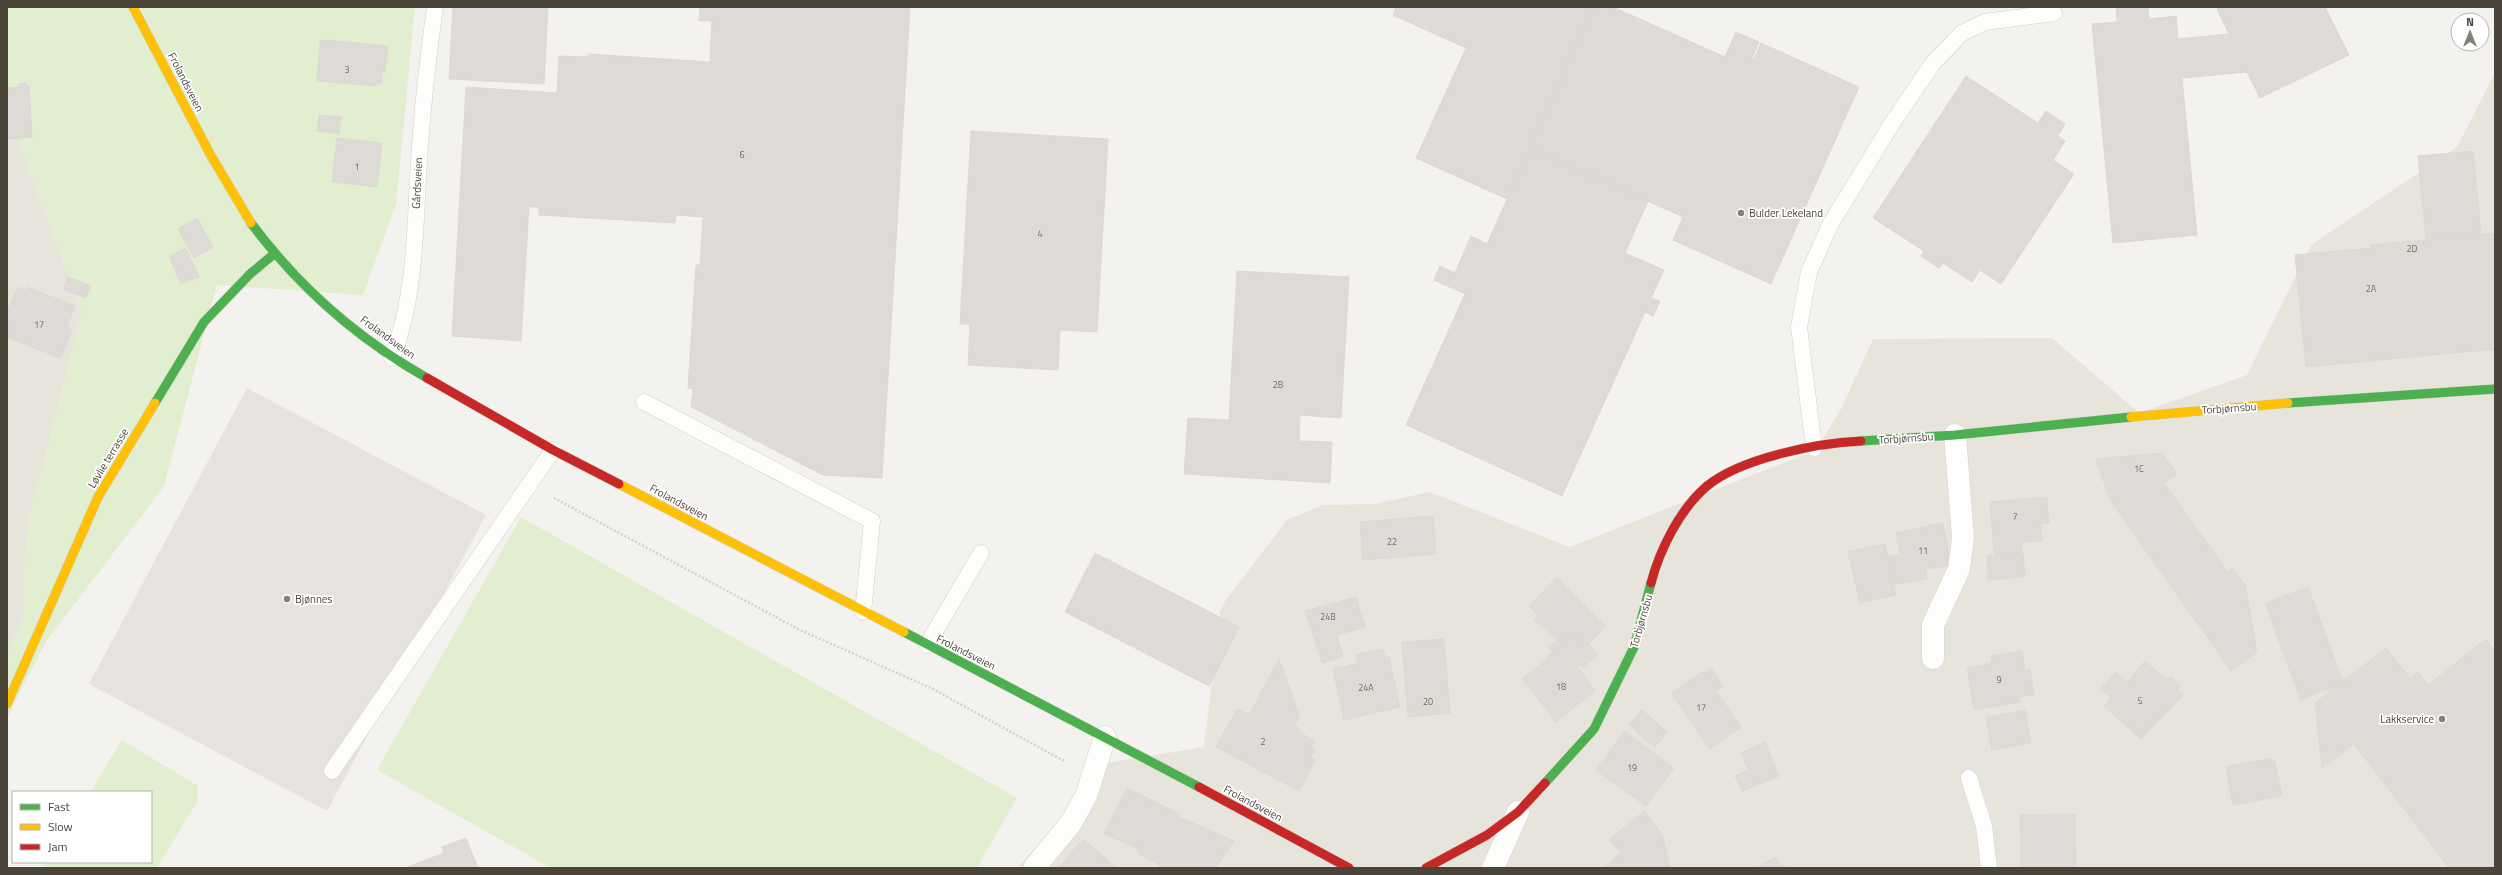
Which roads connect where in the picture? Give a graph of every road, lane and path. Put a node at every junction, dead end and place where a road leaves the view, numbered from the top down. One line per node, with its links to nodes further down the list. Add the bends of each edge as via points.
1 (133, 7): 4 (street, Frolandsveien, via 210,154 251,223)
2 (435, 7): 5 (lane, Gårdsveien, via 422,96 412,269 400,337)
3 (2054, 13): 9 (lane, via 1985,22 1962,33 1933,63 1891,125 1830,225 1809,272 1799,327)
4 (274, 254): 5 (street, Frolandsveien, via 313,295); 16 (street, Løvlie terrasse, via 250,274 204,322 98,497)
5 (392, 358): 10 (street, Frolandsveien)
6 (2495, 389): 8 (street, Torbjørnsbu, via 2203,409)
7 (644, 402): 13 (lane, via 872,521)
8 (1955, 434): 9 (street, Torbjørnsbu, via 1854,441); 15 (street, via 1963,538 1959,570 1933,625)
9 (1814, 448): 21 (street, Torbjørnsbu, via 1778,454 1732,471 1707,486 1683,512 1655,568 1634,647 1594,728)
10 (553, 450): 11 (lane); 13 (street, Frolandsveien)
11 (533, 479): 18 (lane); 19 (path, via 558,502 800,630 931,688)
12 (981, 553): 14 (lane)
13 (864, 612): 14 (street, Frolandsveien)
14 (927, 645): 17 (street, Frolandsveien)
15 (1933, 658)
16 (7, 704)
17 (1105, 737): 19 (street); 23 (street, Frolandsveien)
18 (332, 771)
19 (1093, 777): 22 (street, via 1071,823)
20 (1969, 778): 26 (lane, via 1984,826)
21 (1518, 812): 24 (street, Torbjørnsbu, via 1487,835); 25 (street, Torbjørnsbu)
22 (1034, 868)
23 (1349, 868)
24 (1426, 868)
25 (1493, 868)
26 (1989, 868)

